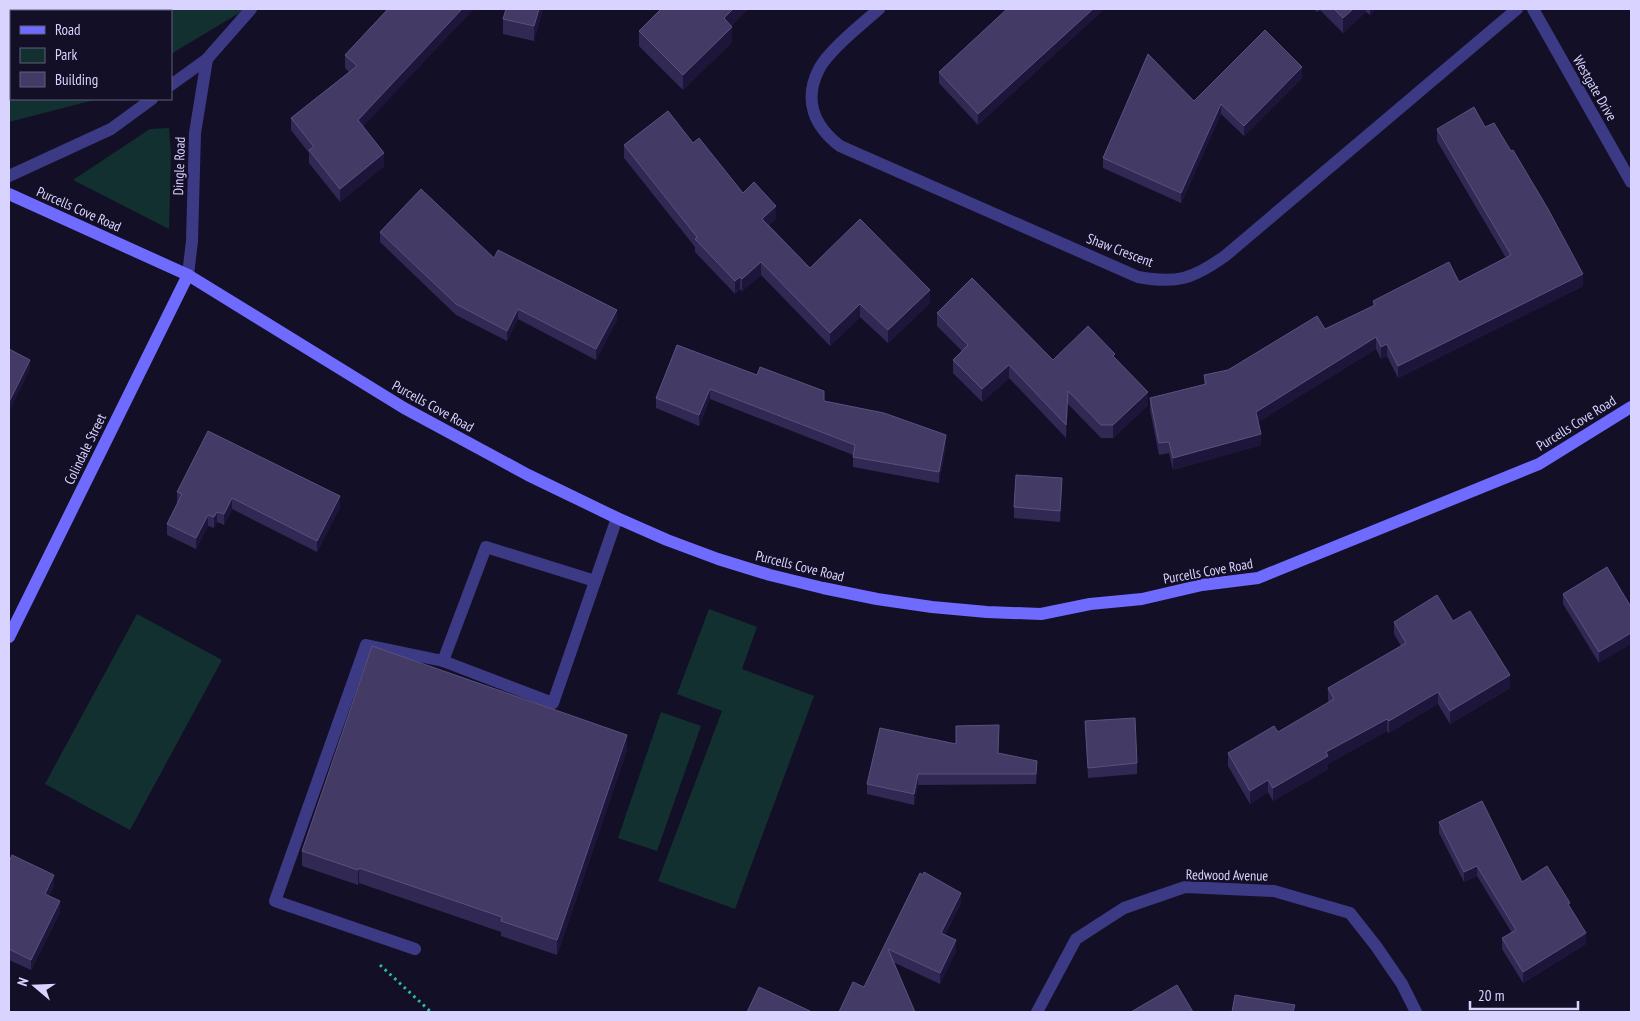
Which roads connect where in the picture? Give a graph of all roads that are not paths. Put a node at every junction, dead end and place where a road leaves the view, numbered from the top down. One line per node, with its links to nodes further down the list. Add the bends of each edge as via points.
1 (251, 9): 5 (street)
2 (879, 9): 3 (street, Shaw Crescent, via 820,68 813,85 812,103 826,135 840,146 1138,277 1160,281 1204,271 1225,256)
3 (1517, 9)
4 (1533, 9): 9 (street, Westgate Drive)
5 (207, 59): 6 (street); 11 (street, Dingle Road, via 195,133)
6 (172, 84)
7 (151, 100): 8 (street, via 111,129)
8 (9, 176)
9 (1631, 182)
10 (9, 194): 11 (main road, Purcells Cove Road)
11 (188, 275): 13 (main road, Purcells Cove Road, via 404,408 528,476); 15 (main road, Colindale Street)
12 (1631, 407): 13 (main road, Purcells Cove Road, via 1539,464 1258,578 1041,614 932,607 824,588 718,559)
13 (617, 518): 14 (street)
14 (595, 581): 16 (street, via 486,546); 16 (street, via 553,703)
15 (9, 637)
16 (443, 661): 17 (street, via 366,645 275,900)
17 (415, 949)
18 (1037, 1012): 19 (street, Redwood Avenue, via 1076,939 1124,908 1185,887 1274,891 1350,913 1402,984)
19 (1416, 1012)

